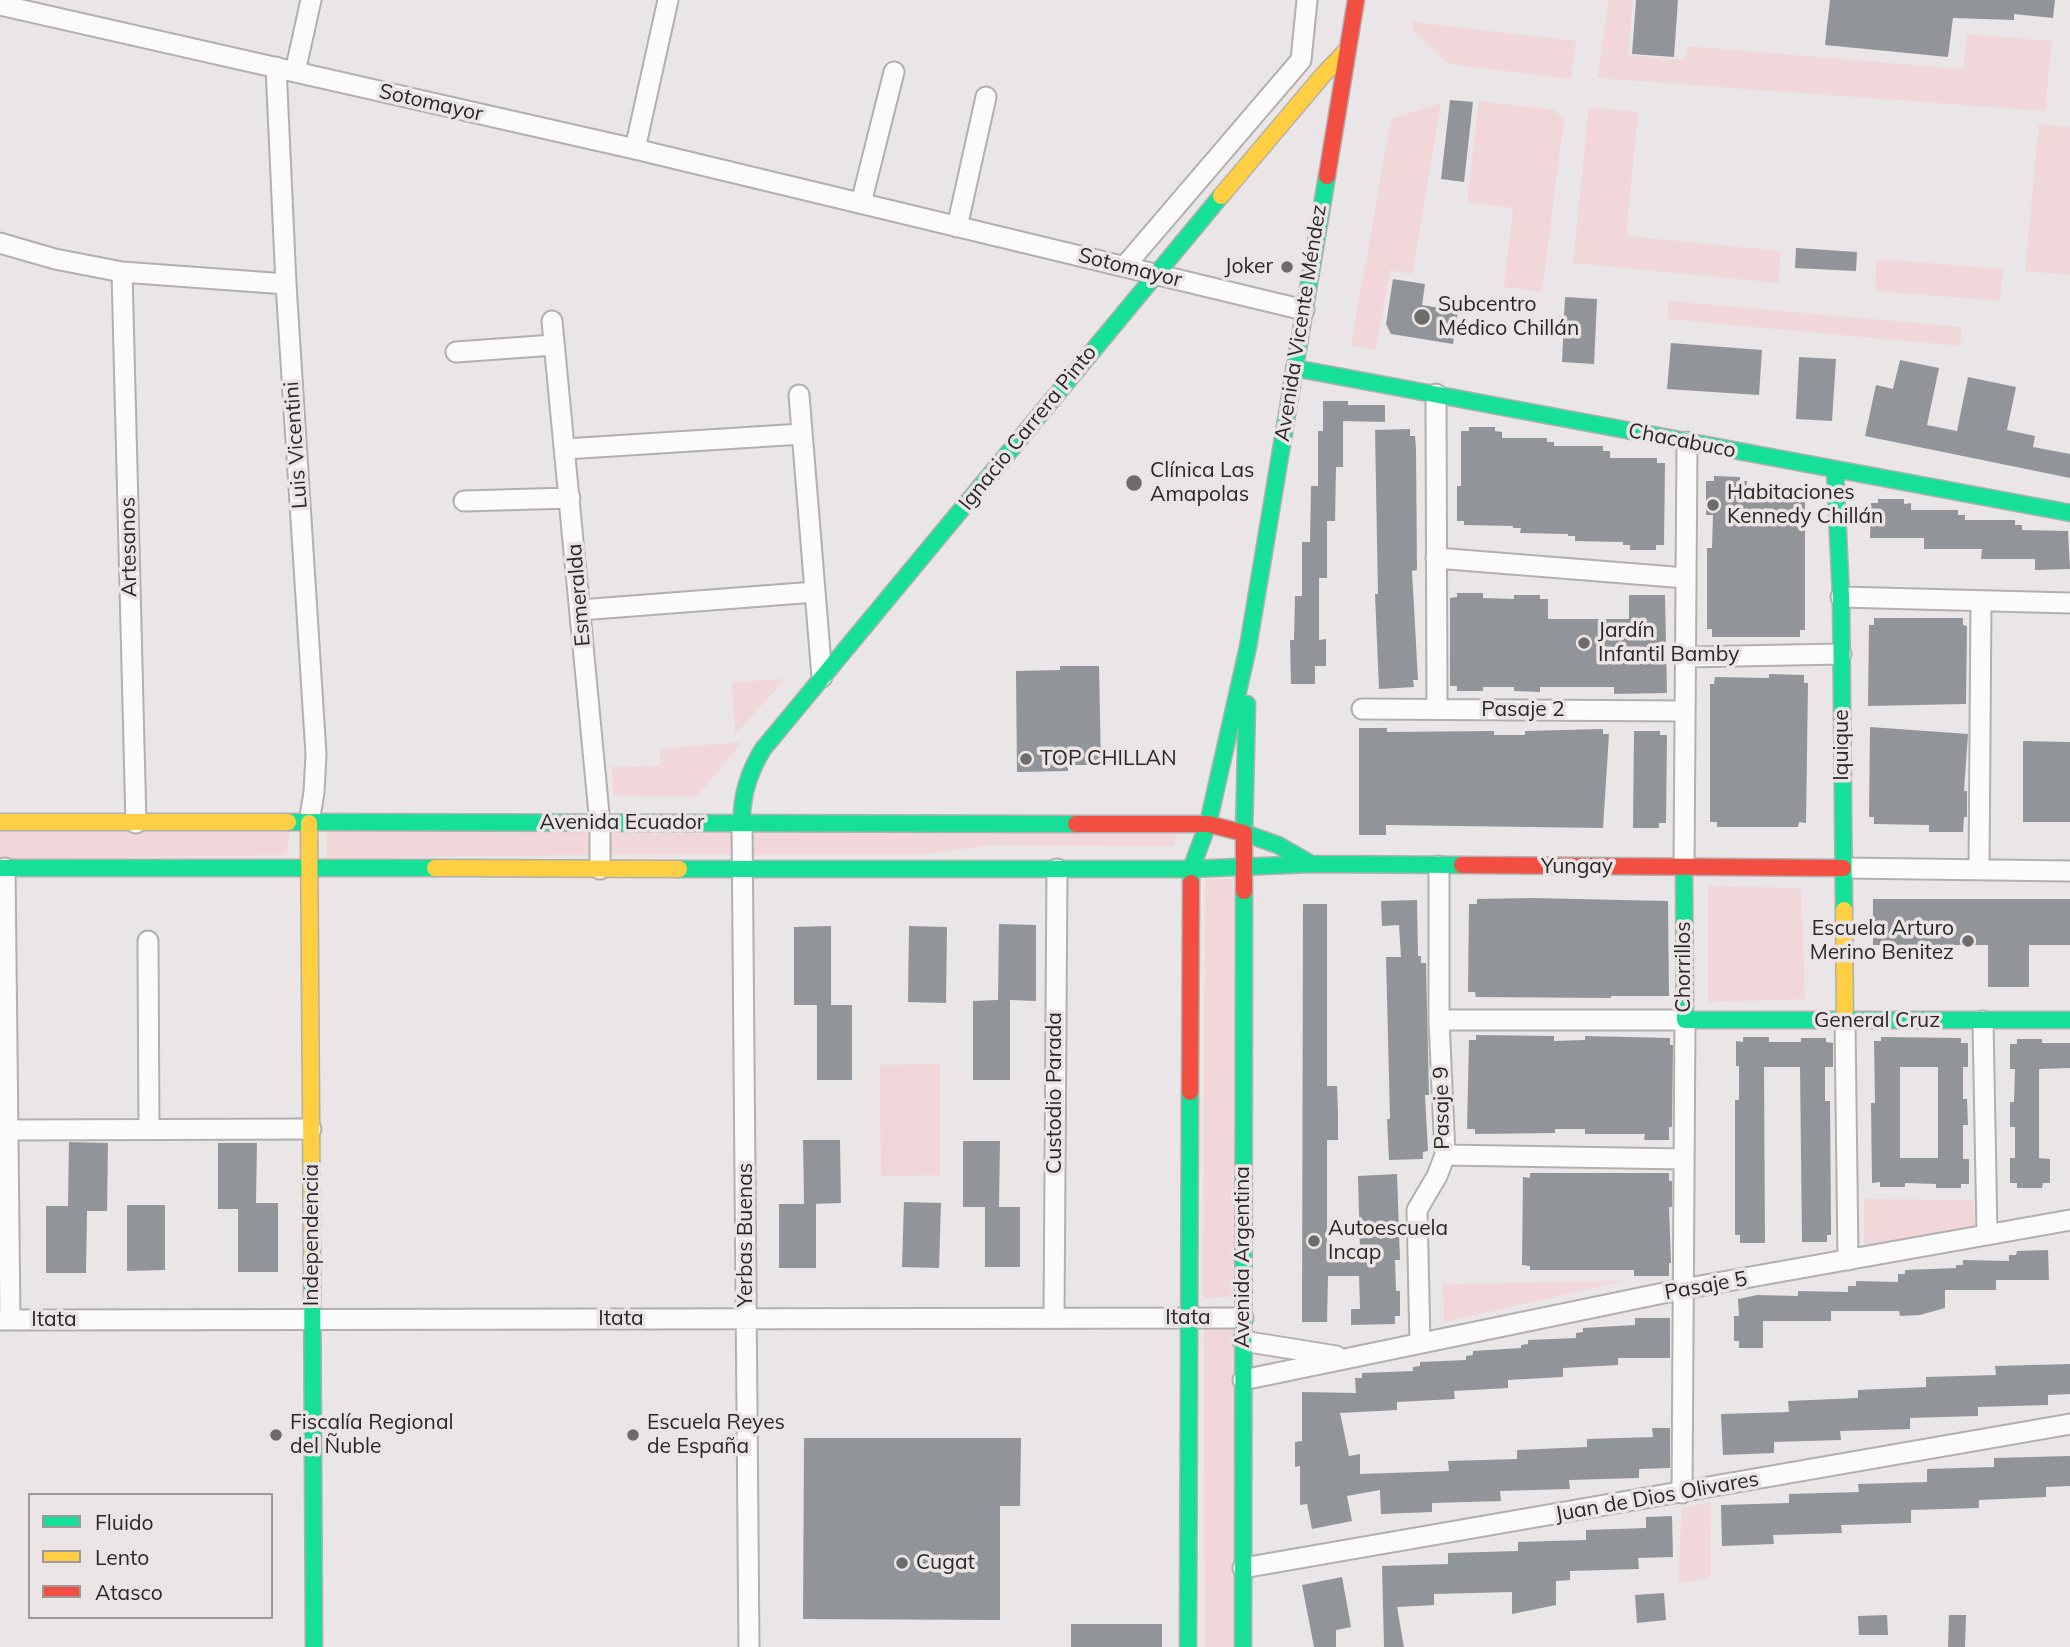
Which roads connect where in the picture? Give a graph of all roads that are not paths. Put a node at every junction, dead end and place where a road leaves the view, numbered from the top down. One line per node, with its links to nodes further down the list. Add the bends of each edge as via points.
1 (311, 0): 7 (street, Luis Vicentini)
2 (668, 0): 10 (street)
3 (1307, 0): 14 (street, via 1301,60)
4 (1356, 0): 6 (main road, Avenida Vicente Méndez)
5 (0, 5): 7 (street, Sotomayor)
6 (1347, 50): 16 (main road, Ignacio Carrera Pinto); 18 (main road, Avenida Vicente Méndez)
7 (285, 70): 10 (street, Sotomayor); 17 (street, Luis Vicentini)
8 (894, 72): 11 (street)
9 (986, 97): 12 (street)
10 (635, 149): 11 (street, Sotomayor)
11 (861, 204): 12 (street, Sotomayor)
12 (957, 227): 14 (street, Sotomayor)
13 (0, 243): 15 (street)
14 (1124, 267): 16 (street, Sotomayor)
15 (122, 272): 17 (street); 48 (street, Artesanos)
16 (1153, 274): 18 (street, Sotomayor); 42 (main road, Ignacio Carrera Pinto)
17 (286, 284): 49 (street, Luis Vicentini, via 316,754)
18 (1304, 310): 22 (main road, Avenida Vicente Méndez)
19 (552, 321): 20 (street, Esmeralda)
20 (554, 345): 21 (street); 27 (street, Esmeralda)
21 (456, 352)
22 (1294, 368): 23 (main road, Chacabuco); 39 (main road, Avenida Vicente Méndez)
23 (1436, 394): 26 (main road, Chacabuco); 32 (street)
24 (799, 395): 25 (street)
25 (802, 434): 27 (street); 34 (street)
26 (1687, 442): 28 (main road, Chacabuco); 33 (street, Chorrillos)
27 (565, 449): 29 (street, Esmeralda)
28 (1835, 470): 31 (main road, Chacabuco); 35 (main road, Iquique)
29 (570, 498): 30 (street); 38 (street, Esmeralda)
30 (464, 501)
31 (2070, 513)
32 (1436, 558): 33 (street); 44 (street)
33 (1686, 578): 41 (street, Chorrillos)
34 (815, 592): 38 (street); 42 (street)
35 (1840, 597): 36 (street); 40 (main road, Iquique)
36 (1980, 601): 37 (street); 64 (street)
37 (2070, 603)
38 (580, 610): 50 (street, Esmeralda)
39 (1248, 647): 51 (main road, Avenida Vicente Méndez); 52 (main road, Avenida Vicente Méndez)
40 (1841, 654): 41 (street); 59 (main road, Iquique)
41 (1685, 657): 45 (street, Chorrillos)
42 (822, 677): 47 (main road, Ignacio Carrera Pinto, via 755,762 740,804)
43 (1362, 709): 44 (street, Pasaje 2)
44 (1437, 709): 45 (street, Pasaje 2)
45 (1685, 711): 57 (street, Chorrillos)
46 (0, 822): 48 (main road, Avenida Ecuador)
47 (742, 822): 50 (main road, Avenida Ecuador); 51 (main road, Avenida Ecuador); 61 (street, Yerbas Buenas)
48 (135, 823): 49 (main road, Avenida Ecuador)
49 (309, 823): 50 (main road, Avenida Ecuador); 56 (main road, Independencia)
50 (600, 824): 60 (street, Esmeralda)
51 (1208, 824): 52 (main road, Avenida Ecuador); 63 (main road, Avenida Vicente Méndez)
52 (1244, 833): 53 (main road, Yungay); 54 (main road, Avenida Vicente Méndez)
53 (1311, 864): 54 (main road, Yungay); 55 (main road, Yungay)
54 (1243, 866): 63 (main road); 84 (main road, Avenida Argentina)
55 (1439, 866): 57 (main road, Yungay); 67 (street, Pasaje 9)
56 (310, 867): 58 (main road); 60 (main road); 72 (main road, Independencia)
57 (1684, 867): 59 (main road, Yungay); 68 (main road, Chorrillos)
58 (3, 868): 73 (street)
59 (1843, 868): 64 (street); 70 (main road, Iquique)
60 (600, 869): 61 (main road)
61 (743, 869): 62 (main road); 81 (street, Yerbas Buenas)
62 (1057, 869): 63 (main road); 82 (street, Custodio Parada)
63 (1191, 869): 83 (main road)
64 (1979, 870): 65 (street)
65 (2070, 871)
66 (148, 941): 74 (street)
67 (1439, 1020): 68 (street); 75 (street, Pasaje 9)
68 (1685, 1020): 70 (main road, General Cruz); 76 (street, Chorrillos)
69 (2070, 1020): 71 (main road, General Cruz)
70 (1845, 1021): 71 (main road, General Cruz); 79 (street)
71 (1983, 1021): 78 (street)
72 (311, 1129): 74 (street); 85 (main road, Independencia)
73 (8, 1130): 74 (street); 86 (street)
74 (149, 1130)
75 (1445, 1155): 76 (street); 88 (street, Pasaje 9, via 1417,1210)
76 (1684, 1158): 80 (street, Chorrillos)
77 (2070, 1220): 78 (street, Pasaje 5)
78 (1987, 1234): 79 (street, Pasaje 5)
79 (1848, 1261): 80 (street, Pasaje 5)
80 (1683, 1289): 88 (street, Pasaje 5); 92 (street, Chorrillos)
81 (746, 1318): 82 (street, Itata); 85 (street, Itata); 95 (street, Yerbas Buenas)
82 (1054, 1318): 83 (street, Itata)
83 (1189, 1318): 84 (street, Itata); 96 (main road)
84 (1243, 1318): 87 (main road, Avenida Argentina)
85 (312, 1319): 86 (street, Itata); 94 (main road, Independencia)
86 (5, 1320)
87 (1243, 1341): 89 (street, Pasaje 5); 90 (main road, Avenida Argentina)
88 (1420, 1343): 89 (street, Pasaje 5)
89 (1344, 1357): 90 (street, Pasaje 5)
90 (1243, 1380): 93 (main road, Avenida Argentina)
91 (2070, 1424): 92 (street, Juan de Dios Olivares)
92 (1682, 1493): 93 (street, Juan de Dios Olivares)
93 (1243, 1568): 97 (main road, Avenida Argentina)
94 (314, 1647)
95 (749, 1647)
96 (1188, 1647)
97 (1243, 1647)

